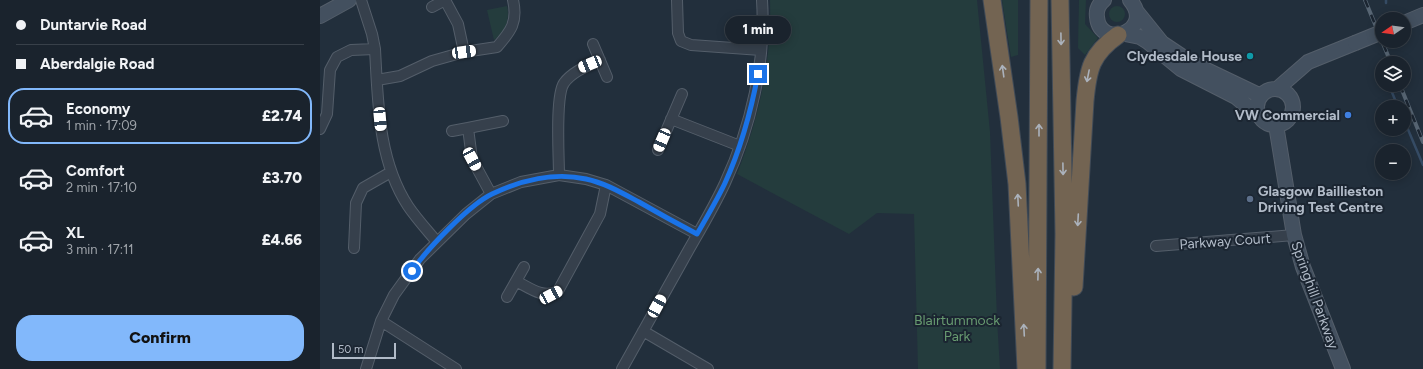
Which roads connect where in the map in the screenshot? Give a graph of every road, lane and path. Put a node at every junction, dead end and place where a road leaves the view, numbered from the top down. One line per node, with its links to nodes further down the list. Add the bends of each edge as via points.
1 (350, 0): 14 (street)
2 (361, 0): 19 (street)
3 (445, 0): 12 (street); 21 (street, via 458,24)
4 (513, 0): 21 (street, via 515,11 512,29 497,47)
5 (677, 0): 20 (street, via 678,33 682,41 691,45)
6 (762, 0): 20 (street)
7 (992, 0): 55 (highway, one-way to 7, via 1017,184)
8 (1039, 0): 56 (highway, one-way to 8)
9 (1060, 0): 57 (highway, one-way to 57, via 1064,234)
10 (1100, 3): 16 (street, via 1097,14 1101,27 1111,35)
11 (1134, 6): 16 (street, via 1135,25); 27 (street, via 1162,43 1192,63)
12 (432, 7)
13 (1423, 15): 15 (street)
14 (320, 16)
15 (1411, 20)
16 (1121, 35): 28 (street, via 1140,37 1181,69 1236,97); 58 (highway, one-way to 58, via 1100,49 1095,56 1090,66 1087,84)
17 (1375, 35): 25 (street, bridge, via 1308,62)
18 (593, 44): 22 (street)
19 (375, 49): 24 (street); 33 (street, via 351,50 338,57 330,70 327,114)
20 (761, 50): 35 (street, via 754,94)
21 (464, 52): 24 (street, via 432,61 400,76)
22 (600, 60): 23 (street); 38 (street, via 581,68 563,84 559,97)
23 (607, 77)
24 (377, 80): 37 (street, via 383,144)
25 (1277, 89): 27 (street, via 1268,90); 31 (street, via 1291,99 1292,110 1287,120)
26 (682, 94): 29 (street)
27 (1260, 96): 28 (street, via 1257,106)
28 (1259, 116): 31 (street, via 1266,123)
29 (671, 119): 35 (street); 36 (street)
30 (503, 121): 32 (street)
31 (1276, 125): 42 (street, Springhill Parkway)
32 (468, 128): 34 (street); 40 (street, via 472,159)
33 (320, 129)
34 (452, 131)
35 (740, 146): 41 (street, via 725,183)
36 (658, 150)
37 (391, 172): 43 (street, via 407,206); 45 (street, via 363,188 356,204)
38 (559, 175): 39 (street); 40 (street, via 521,182)
39 (606, 185): 41 (street); 47 (street, via 600,214 558,291 551,295 542,294)
40 (491, 194): 43 (street)
41 (697, 234): 50 (street)
42 (1294, 236): 44 (street, Parkway Court); 59 (street, Springhill Parkway)
43 (436, 242): 49 (street, via 398,289)
44 (1156, 246)
45 (354, 248)
46 (524, 266): 47 (street)
47 (516, 281): 48 (street)
48 (507, 297)
49 (381, 321): 51 (street); 52 (street)
50 (643, 331): 53 (street); 54 (street)
51 (366, 369)
52 (456, 369)
53 (622, 369)
54 (708, 369)
55 (1026, 369)
56 (1037, 369)
57 (1062, 369)
58 (1069, 369)
59 (1343, 369)

